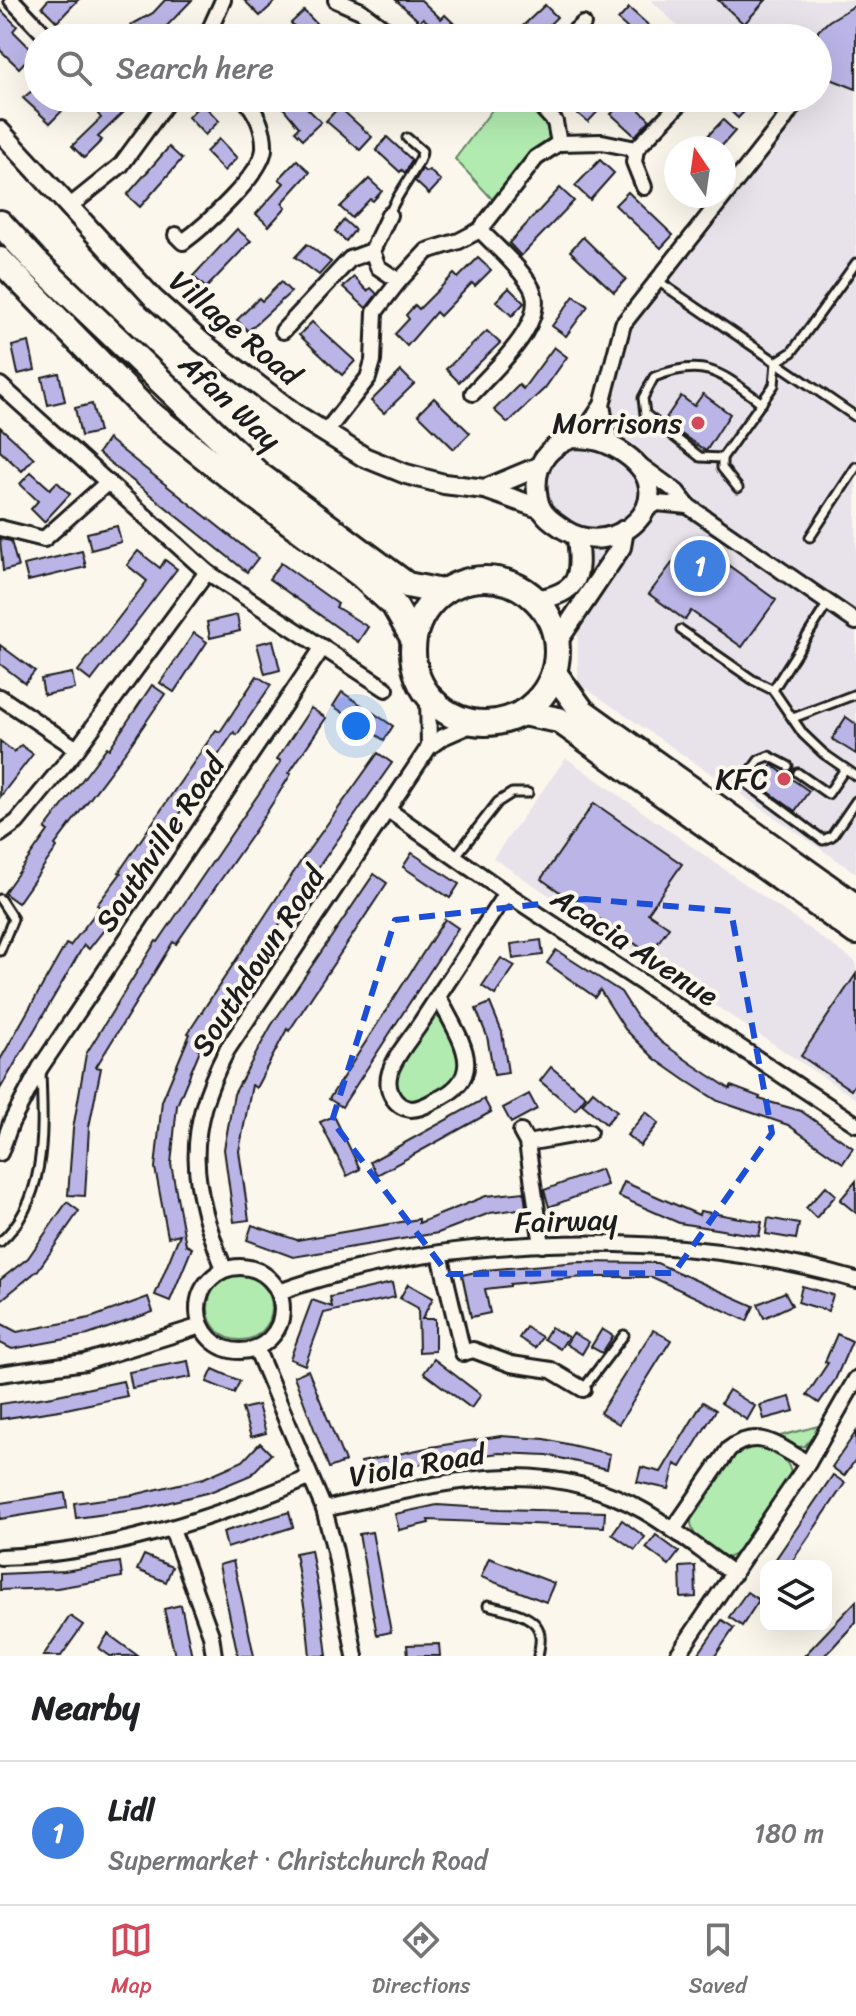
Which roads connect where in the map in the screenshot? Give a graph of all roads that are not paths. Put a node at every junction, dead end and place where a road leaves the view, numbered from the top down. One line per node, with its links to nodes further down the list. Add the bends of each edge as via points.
1 (223, 0): 5 (street)
2 (336, 0): 6 (street)
3 (15, 1): 4 (street)
4 (36, 24)
5 (212, 24)
6 (378, 24)
7 (155, 112): 17 (street, via 121,165)
8 (254, 112): 21 (street, via 264,149 259,165 206,225 183,242)
9 (546, 112): 14 (street, via 555,122)
10 (672, 112): 15 (street)
11 (789, 112): 26 (street)
12 (0, 131): 17 (street, Village Road)
13 (407, 138): 18 (lane, via 420,148 422,157)
14 (559, 143): 15 (street, via 602,142); 20 (street, via 536,158)
15 (636, 149): 16 (street, via 634,162)
16 (644, 187)
17 (69, 207): 34 (street, Village Road, via 154,299 203,343)
18 (389, 215): 22 (street)
19 (0, 223): 52 (main road, Afan Way, via 258,474 407,585)
20 (480, 230): 25 (street, via 427,251); 30 (street, via 532,287 535,315)
21 (176, 235)
22 (372, 251): 25 (street, via 378,267); 27 (street, via 350,259)
23 (0, 260): 57 (main road, Afan Way, via 147,411 361,575 394,605)
24 (856, 263): 28 (lane, via 792,352)
25 (399, 281): 34 (street, via 375,312 368,378)
26 (658, 281): 28 (lane); 32 (street, via 623,324)
27 (283, 331)
28 (776, 362): 31 (lane, via 774,385); 33 (lane)
29 (0, 385): 41 (street)
30 (473, 393)
31 (762, 403): 37 (lane); 37 (lane, via 707,369 678,368 654,377 643,398 645,414 700,457)
32 (602, 405): 35 (street); 36 (street)
33 (856, 417)
34 (325, 433): 43 (street, Village Road, via 406,474)
35 (573, 438): 36 (street); 39 (street, via 548,451)
36 (613, 446): 38 (street)
37 (722, 458): 42 (lane, via 722,468)
38 (640, 464): 44 (street); 46 (street, via 649,490)
39 (538, 467): 43 (street, Village Road); 45 (street)
40 (856, 467): 49 (lane)
41 (108, 482): 47 (street, via 44,539); 51 (street)
42 (738, 488)
43 (485, 489): 45 (street, Village Road)
44 (688, 506): 46 (street, via 657,503); 54 (street)
45 (539, 508): 50 (street)
46 (646, 510): 48 (street)
47 (0, 528)
48 (624, 530): 50 (street, via 609,537); 58 (street, via 621,547)
49 (810, 537)
50 (577, 538): 53 (street, via 581,564 573,584)
51 (207, 572): 59 (street); 70 (street)
52 (442, 592): 53 (main road, via 490,579 523,589); 57 (main road, via 423,612)
53 (536, 600): 58 (main road, via 550,619)
54 (828, 603): 55 (street); 62 (lane)
55 (856, 622)
56 (681, 630): 62 (lane)
57 (413, 638): 65 (main road, via 414,669)
58 (557, 642): 60 (main road)
59 (323, 647): 61 (street); 86 (street, Southville Road)
60 (554, 673): 66 (main road, via 536,703); 82 (main road, via 582,711)
61 (386, 689)
62 (773, 690): 67 (lane)
63 (856, 694): 67 (lane)
64 (0, 697): 70 (street)
65 (428, 697): 68 (main road, via 449,715); 69 (street)
66 (522, 713): 68 (main road, via 492,724); 83 (main road, via 559,720)
67 (793, 718): 72 (lane, via 803,734)
68 (475, 723): 69 (street, Southdown Road)
69 (429, 747): 77 (street, Southdown Road)
70 (77, 749): 78 (street, via 17,822)
71 (788, 766): 76 (lane, via 763,757 748,775 749,785 823,840 832,836)
72 (845, 769): 73 (lane, via 828,794); 74 (lane)
73 (798, 773)
74 (856, 776)
75 (528, 793): 79 (lane, via 512,793 498,802)
76 (856, 801)
77 (388, 810): 79 (street, Acacia Avenue); 93 (street, Southdown Road, via 227,1050 206,1099 196,1171)
78 (0, 834)
79 (455, 857): 80 (street, Acacia Avenue)
80 (506, 893): 85 (street); 87 (street, Acacia Avenue)
81 (0, 899): 84 (lane, via 13,919)
82 (856, 907)
83 (856, 932)
84 (0, 951)
85 (438, 996): 85 (street, via 388,1077 392,1097 411,1109 457,1090 467,1072 468,1059)
86 (40, 1068): 89 (street, Southville Road); 90 (lane, via 43,1135 30,1202)
87 (856, 1124)
88 (589, 1132): 91 (street, via 524,1138)
89 (0, 1153)
90 (0, 1242)
91 (542, 1245): 92 (street, Fairway); 94 (street, Fairway, via 686,1247)
92 (440, 1254): 95 (street, Fairway, via 331,1275); 101 (street, via 463,1353 473,1350 511,1364 551,1370)
93 (224, 1269): 95 (street, via 256,1270); 96 (street, via 202,1288 197,1307)
94 (856, 1280)
95 (279, 1292): 98 (street, via 279,1324)
96 (201, 1326): 98 (street, via 224,1348); 99 (street, via 85,1362)
97 (624, 1335): 101 (lane)
98 (256, 1348): 103 (street)
99 (0, 1374)
100 (856, 1379): 102 (street)
101 (583, 1389)
102 (808, 1463): 106 (street, via 762,1438 739,1441); 108 (street)
103 (309, 1478): 104 (street); 105 (street)
104 (324, 1509): 106 (street, Viola Road, via 457,1479 505,1475 554,1478 601,1491); 111 (street)
105 (172, 1529): 107 (street, via 82,1548); 110 (street)
106 (673, 1530): 108 (street, Viola Road)
107 (0, 1557)
108 (734, 1574): 113 (street)
109 (488, 1605): 112 (lane, via 529,1618 538,1627)
110 (214, 1656)
111 (355, 1656)
112 (538, 1656)
113 (677, 1656)

